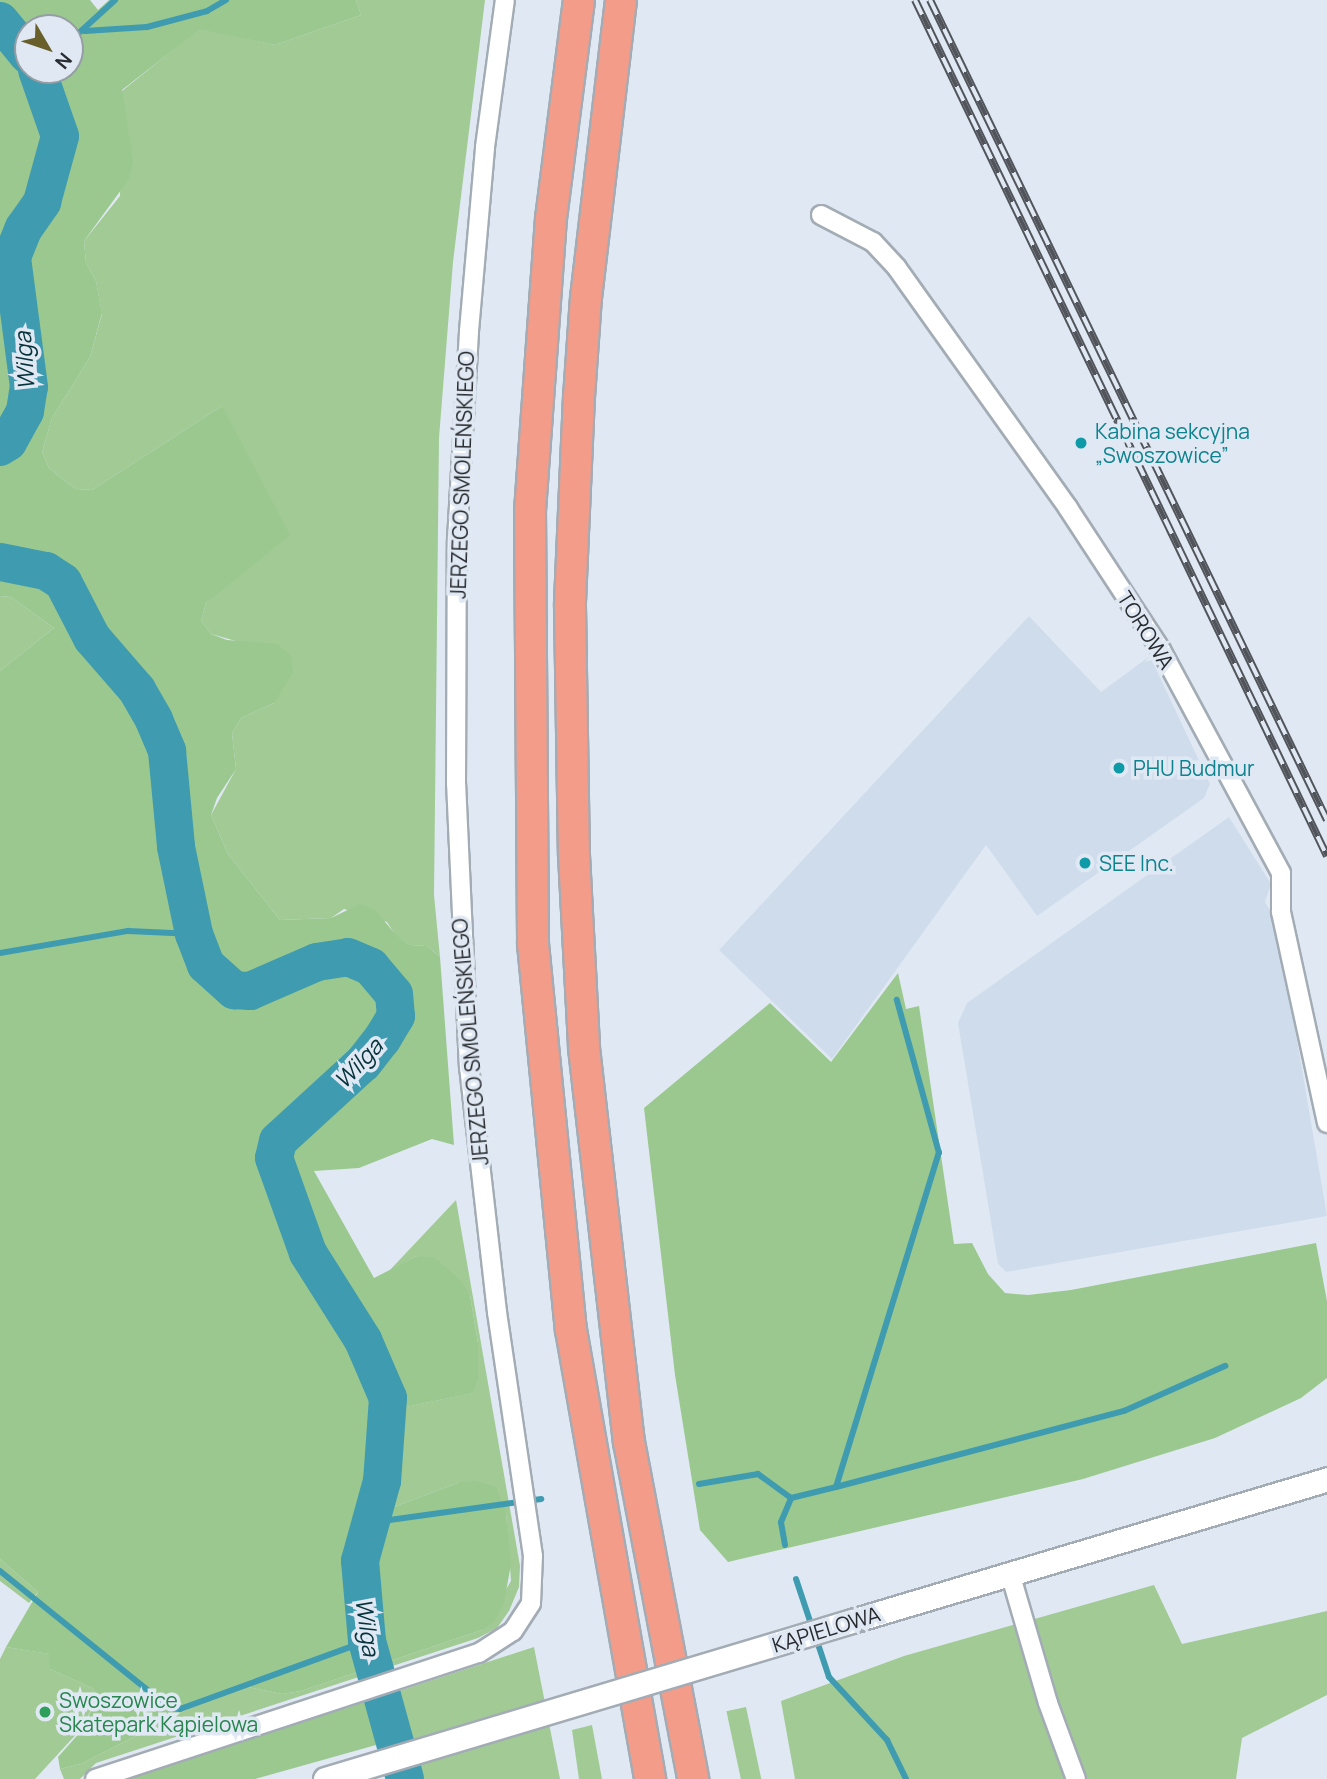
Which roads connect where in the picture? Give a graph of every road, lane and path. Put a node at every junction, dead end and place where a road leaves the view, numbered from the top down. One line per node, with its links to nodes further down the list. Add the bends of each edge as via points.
1 (505, 0): 8 (street, JERZEGO SMOLEŃSKIEGO, via 468,331 457,540 456,784 469,1068 535,1581 524,1618 498,1643)
2 (579, 0): 10 (highway, via 551,218 530,510 533,944 571,1331)
3 (621, 0): 11 (highway, via 579,396 570,606 574,855 585,1062 629,1442)
4 (821, 215): 5 (street, TOROWA, via 873,242 897,268 1068,508 1161,650 1281,873 1281,912)
5 (1327, 1123)
6 (1327, 1479): 7 (street, KĄPIELOWA)
7 (1010, 1573): 9 (street, KĄPIELOWA, bridge); 12 (street)
8 (95, 1779)
9 (325, 1779)
10 (650, 1779)
11 (693, 1779)
12 (1076, 1779)

